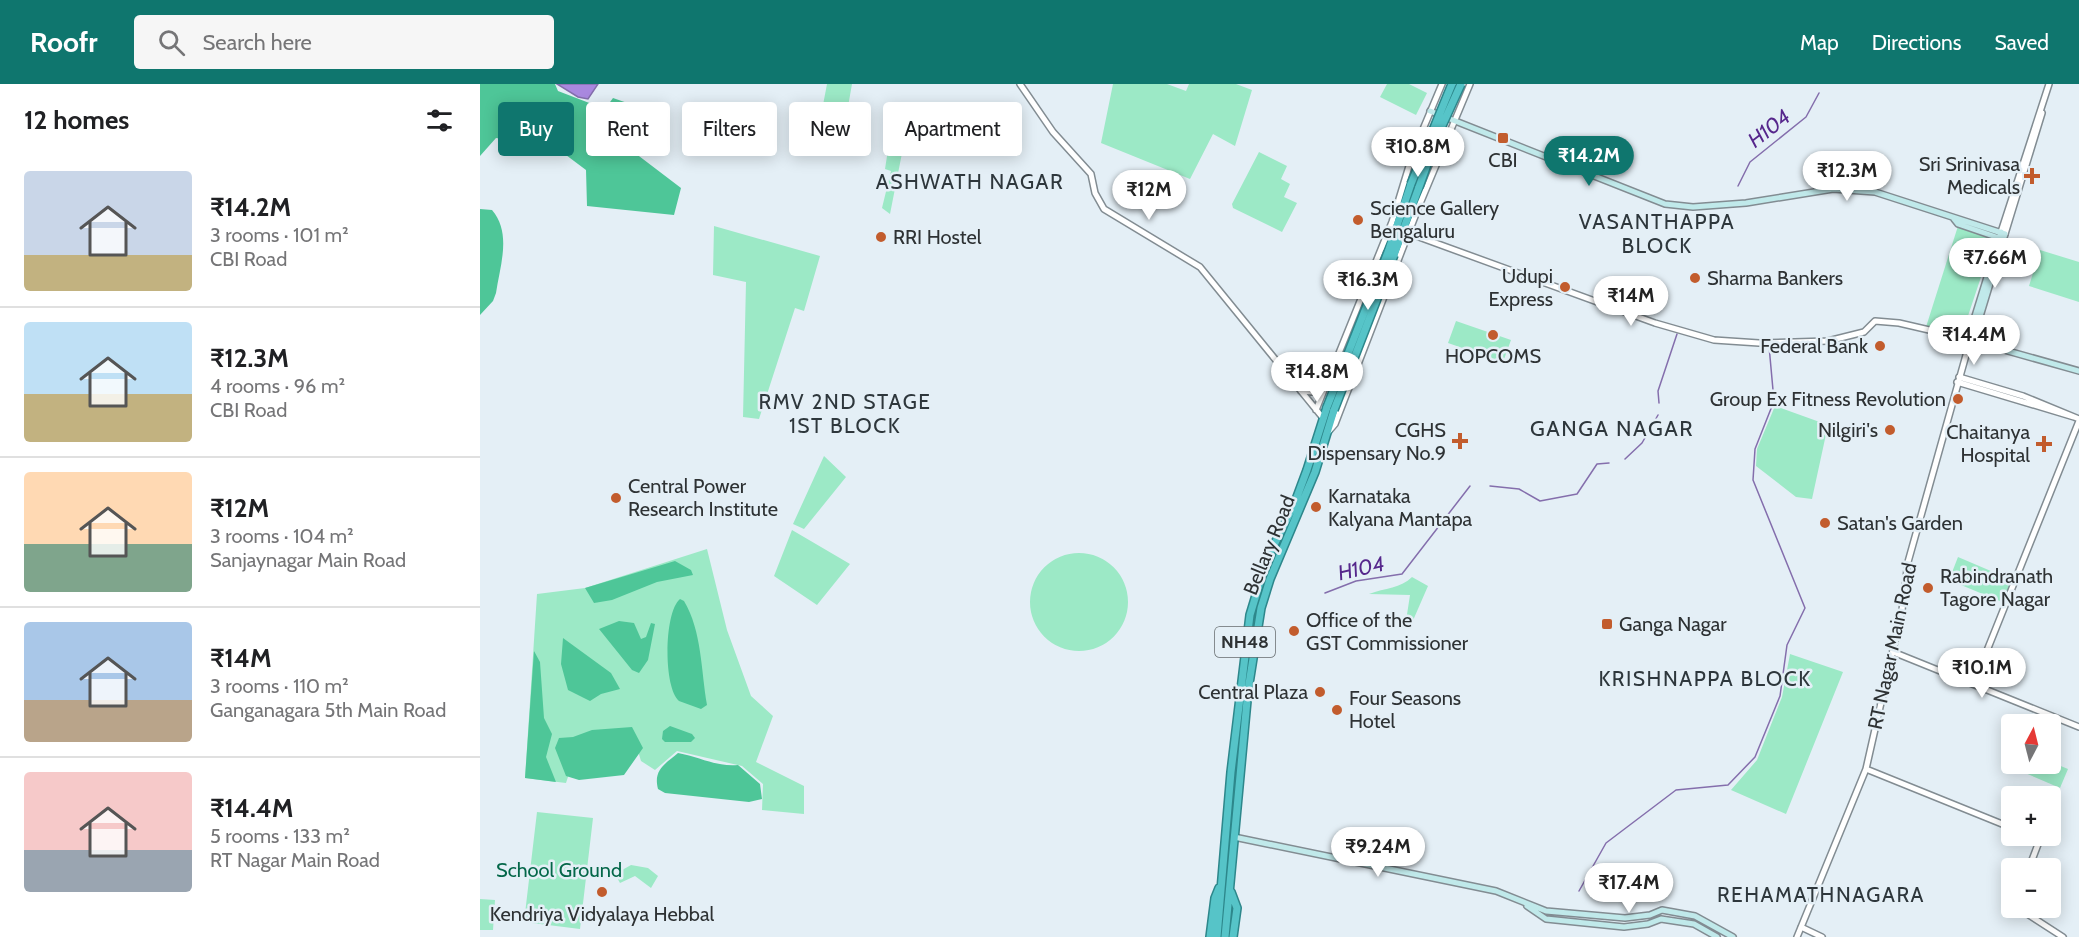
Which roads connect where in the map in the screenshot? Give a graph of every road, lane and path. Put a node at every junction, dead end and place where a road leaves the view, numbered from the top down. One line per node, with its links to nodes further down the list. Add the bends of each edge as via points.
1 (1020, 84): 22 (street, via 1053,132 1091,174 1104,209 1200,267)
2 (1442, 84): 7 (street)
3 (1452, 84): 9 (highway, NH48, bridge)
4 (1461, 84): 10 (highway, NH48, bridge, via 1436,139)
5 (1470, 84): 8 (street)
6 (2049, 84): 11 (street, RT Nagar Main Road)
7 (1430, 111): 8 (main road); 9 (street)
8 (1455, 121): 10 (street); 11 (main road, via 1665,204 1731,204 1833,189 1875,192)
9 (1395, 223): 12 (highway, Bellary Road / NH48); 14 (street)
10 (1406, 231): 12 (highway, Bellary Road / NH48); 13 (street, via 1655,323 1714,340 1828,341 1864,332 1875,321); 16 (street)
11 (2002, 236): 13 (main road, RT Nagar Main Road)
12 (1391, 254): 23 (highway, Bellary Road / NH48, bridge)
13 (1970, 340): 15 (main road, RT Nagar Main Road); 18 (main road)
14 (1340, 348): 16 (street); 17 (street)
15 (1968, 348): 20 (street, RT Nagar Main Road)
16 (1362, 357): 19 (street)
17 (1335, 365): 19 (street); 21 (street); 24 (street)
18 (2079, 371)
19 (1355, 373): 26 (street)
20 (1958, 380): 25 (street); 27 (street, RT Nagar Main Road, via 1908,562)
21 (1325, 386): 22 (street, via 1312,392); 24 (street)
22 (1301, 391): 24 (street)
23 (1330, 408): 24 (highway, Bellary Road / NH48); 26 (highway, Bellary Road / NH48)
24 (1319, 413): 33 (highway, Bellary Road / NH48, via 1294,505 1267,559 1250,615)
25 (2077, 419): 28 (street)
26 (1329, 431): 32 (highway, Bellary Road / NH48, via 1261,608 1251,666)
27 (1893, 652): 28 (street); 30 (street, RT Nagar Main Road)
28 (1974, 683): 29 (street)
29 (2079, 727)
30 (1866, 769): 31 (street); 37 (street, RT Nagar Main Road)
31 (2001, 824)
32 (1234, 837): 34 (highway, Bellary Road / NH48); 35 (main road, via 1496,891)
33 (1222, 880): 38 (highway, NH48); 39 (highway)
34 (1230, 890): 40 (highway); 41 (highway, NH48, via 1237,908)
35 (1526, 905): 42 (main road, via 1546,919 1624,927 1661,919 1694,924); 43 (main road, via 1546,911 1625,918 1662,910 1695,916)
36 (2034, 918): 46 (street)
37 (1801, 927): 44 (street, RT Nagar Main Road); 45 (street)
38 (1209, 937)
39 (1217, 937)
40 (1225, 937)
41 (1233, 937)
42 (1717, 937)
43 (1733, 937)
44 (1797, 937)
45 (1822, 937)
46 (2063, 937)

